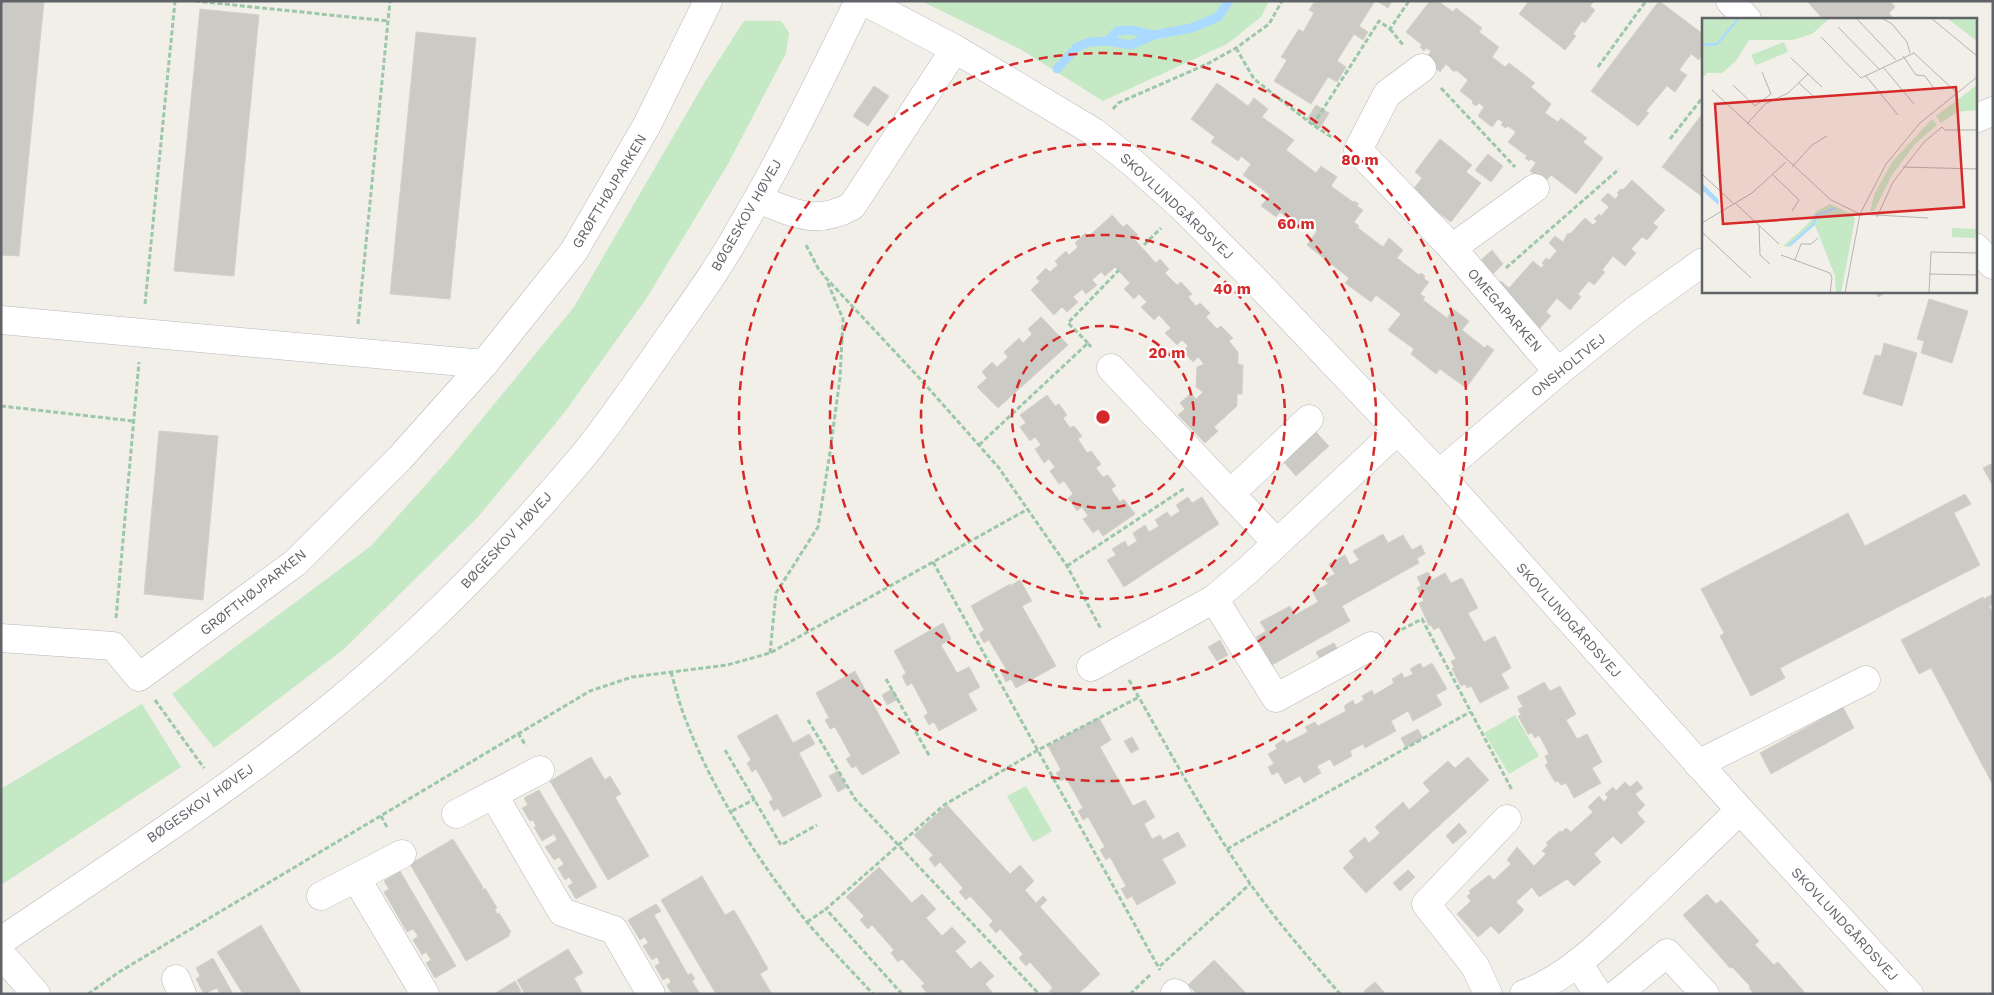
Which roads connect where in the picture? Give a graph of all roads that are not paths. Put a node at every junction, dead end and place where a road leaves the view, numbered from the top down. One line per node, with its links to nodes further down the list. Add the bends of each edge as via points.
1 (708, 1): 17 (street, GRØFTHØJPARKEN, via 648,125 574,251)
2 (859, 1): 11 (street, BØGESKOV HØVEJ)
3 (864, 1): 6 (street, SKOVLUNDGÅRDSVEJ)
4 (1730, 1): 5 (street)
5 (1746, 18)
6 (955, 49): 11 (street, via 852,206 826,216 803,216); 21 (street, SKOVLUNDGÅRDSVEJ, via 1094,132 1133,163 1182,207)
7 (1422, 68): 12 (street, OMEGAPARKEN, via 1387,94 1358,150)
8 (1993, 111): 9 (street)
9 (1976, 119)
10 (1534, 188): 12 (street)
11 (758, 199): 39 (street, BØGESKOV HØVEJ, via 692,304 622,404 584,454 471,579 396,650 311,723 220,791)
12 (1452, 248): 19 (street, OMEGAPARKEN)
13 (1976, 248): 15 (street)
14 (1702, 263): 19 (street, ONSHOLTVEJ)
15 (1993, 265)
16 (1, 320): 17 (street)
17 (484, 364): 26 (street, GRØFTHØJPARKEN, via 400,458 295,563 139,677 114,646)
18 (1111, 368): 23 (street)
19 (1558, 372): 22 (street, ONSHOLTVEJ)
20 (1310, 419): 23 (street)
21 (1398, 430): 22 (street, SKOVLUNDGÅRDSVEJ); 24 (street)
22 (1438, 474): 30 (street, SKOVLUNDGÅRDSVEJ)
23 (1230, 494): 24 (street)
24 (1277, 543): 25 (street)
25 (1214, 599): 27 (street, via 1276,698); 28 (street)
26 (1, 638)
27 (1371, 646)
28 (1091, 667)
29 (1866, 680): 30 (street)
30 (1698, 764): 33 (street, SKOVLUNDGÅRDSVEJ)
31 (540, 770): 32 (street)
32 (493, 794): 34 (street); 44 (street, via 562,912 614,930)
33 (1740, 810): 41 (street); 50 (street, SKOVLUNDGÅRDSVEJ)
34 (456, 814)
35 (1507, 819): 45 (street, via 1426,904 1475,966)
36 (402, 854): 37 (street)
37 (356, 878): 38 (street); 43 (street)
38 (321, 896)
39 (1, 941)
40 (1, 954): 42 (street)
41 (1578, 963): 46 (street); 47 (street)
42 (36, 994)
43 (425, 994)
44 (651, 994)
45 (1488, 994)
46 (1524, 994)
47 (1598, 994)
48 (1617, 994): 49 (street, via 1667,953)
49 (1705, 994)
50 (1909, 994)

